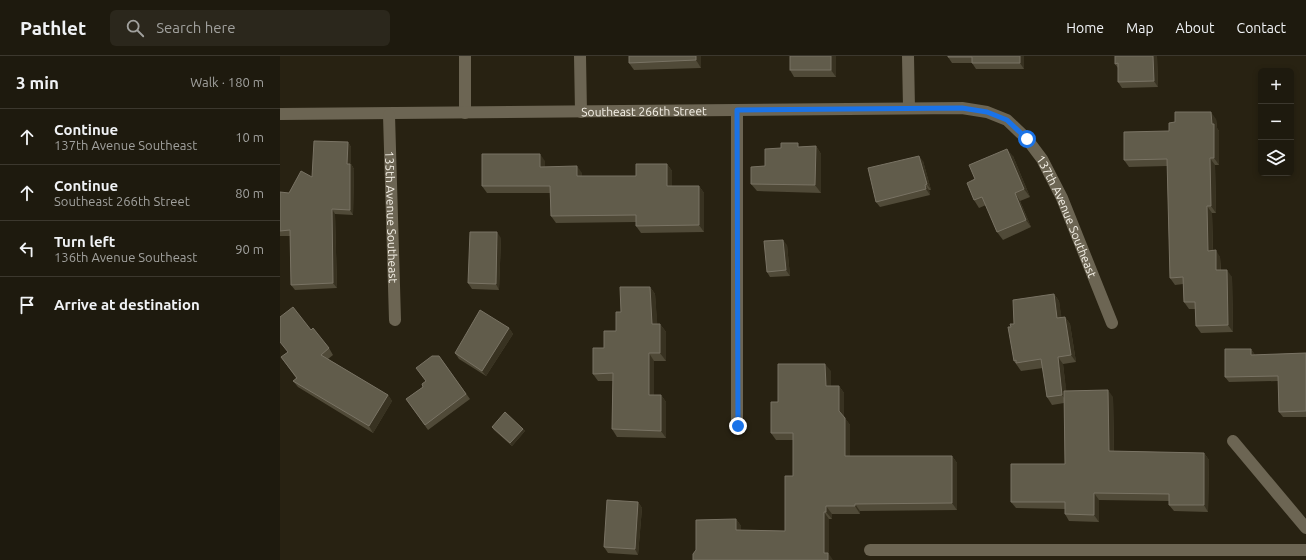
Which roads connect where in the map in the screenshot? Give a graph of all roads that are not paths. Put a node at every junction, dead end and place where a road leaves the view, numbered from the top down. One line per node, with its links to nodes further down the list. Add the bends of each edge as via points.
1 (465, 56): 7 (street)
2 (580, 56): 6 (street)
3 (908, 56): 4 (street)
4 (909, 108): 5 (street, Southeast 266th Street); 10 (street, Southeast 266th Street, via 962,108 987,112)
5 (737, 110): 6 (street, Southeast 266th Street); 13 (street)
6 (581, 112): 7 (street, Southeast 266th Street)
7 (465, 113): 9 (street, Southeast 266th Street)
8 (280, 114): 9 (street, Southeast 266th Street)
9 (390, 115): 11 (street, 135th Avenue Southeast)
10 (1007, 120): 12 (street, 137th Avenue Southeast, via 1027,139 1062,198)
11 (395, 320)
12 (1112, 323)
13 (738, 426)
14 (1233, 441): 15 (street)
15 (1306, 528)
16 (870, 550): 17 (street)
17 (1306, 550)

